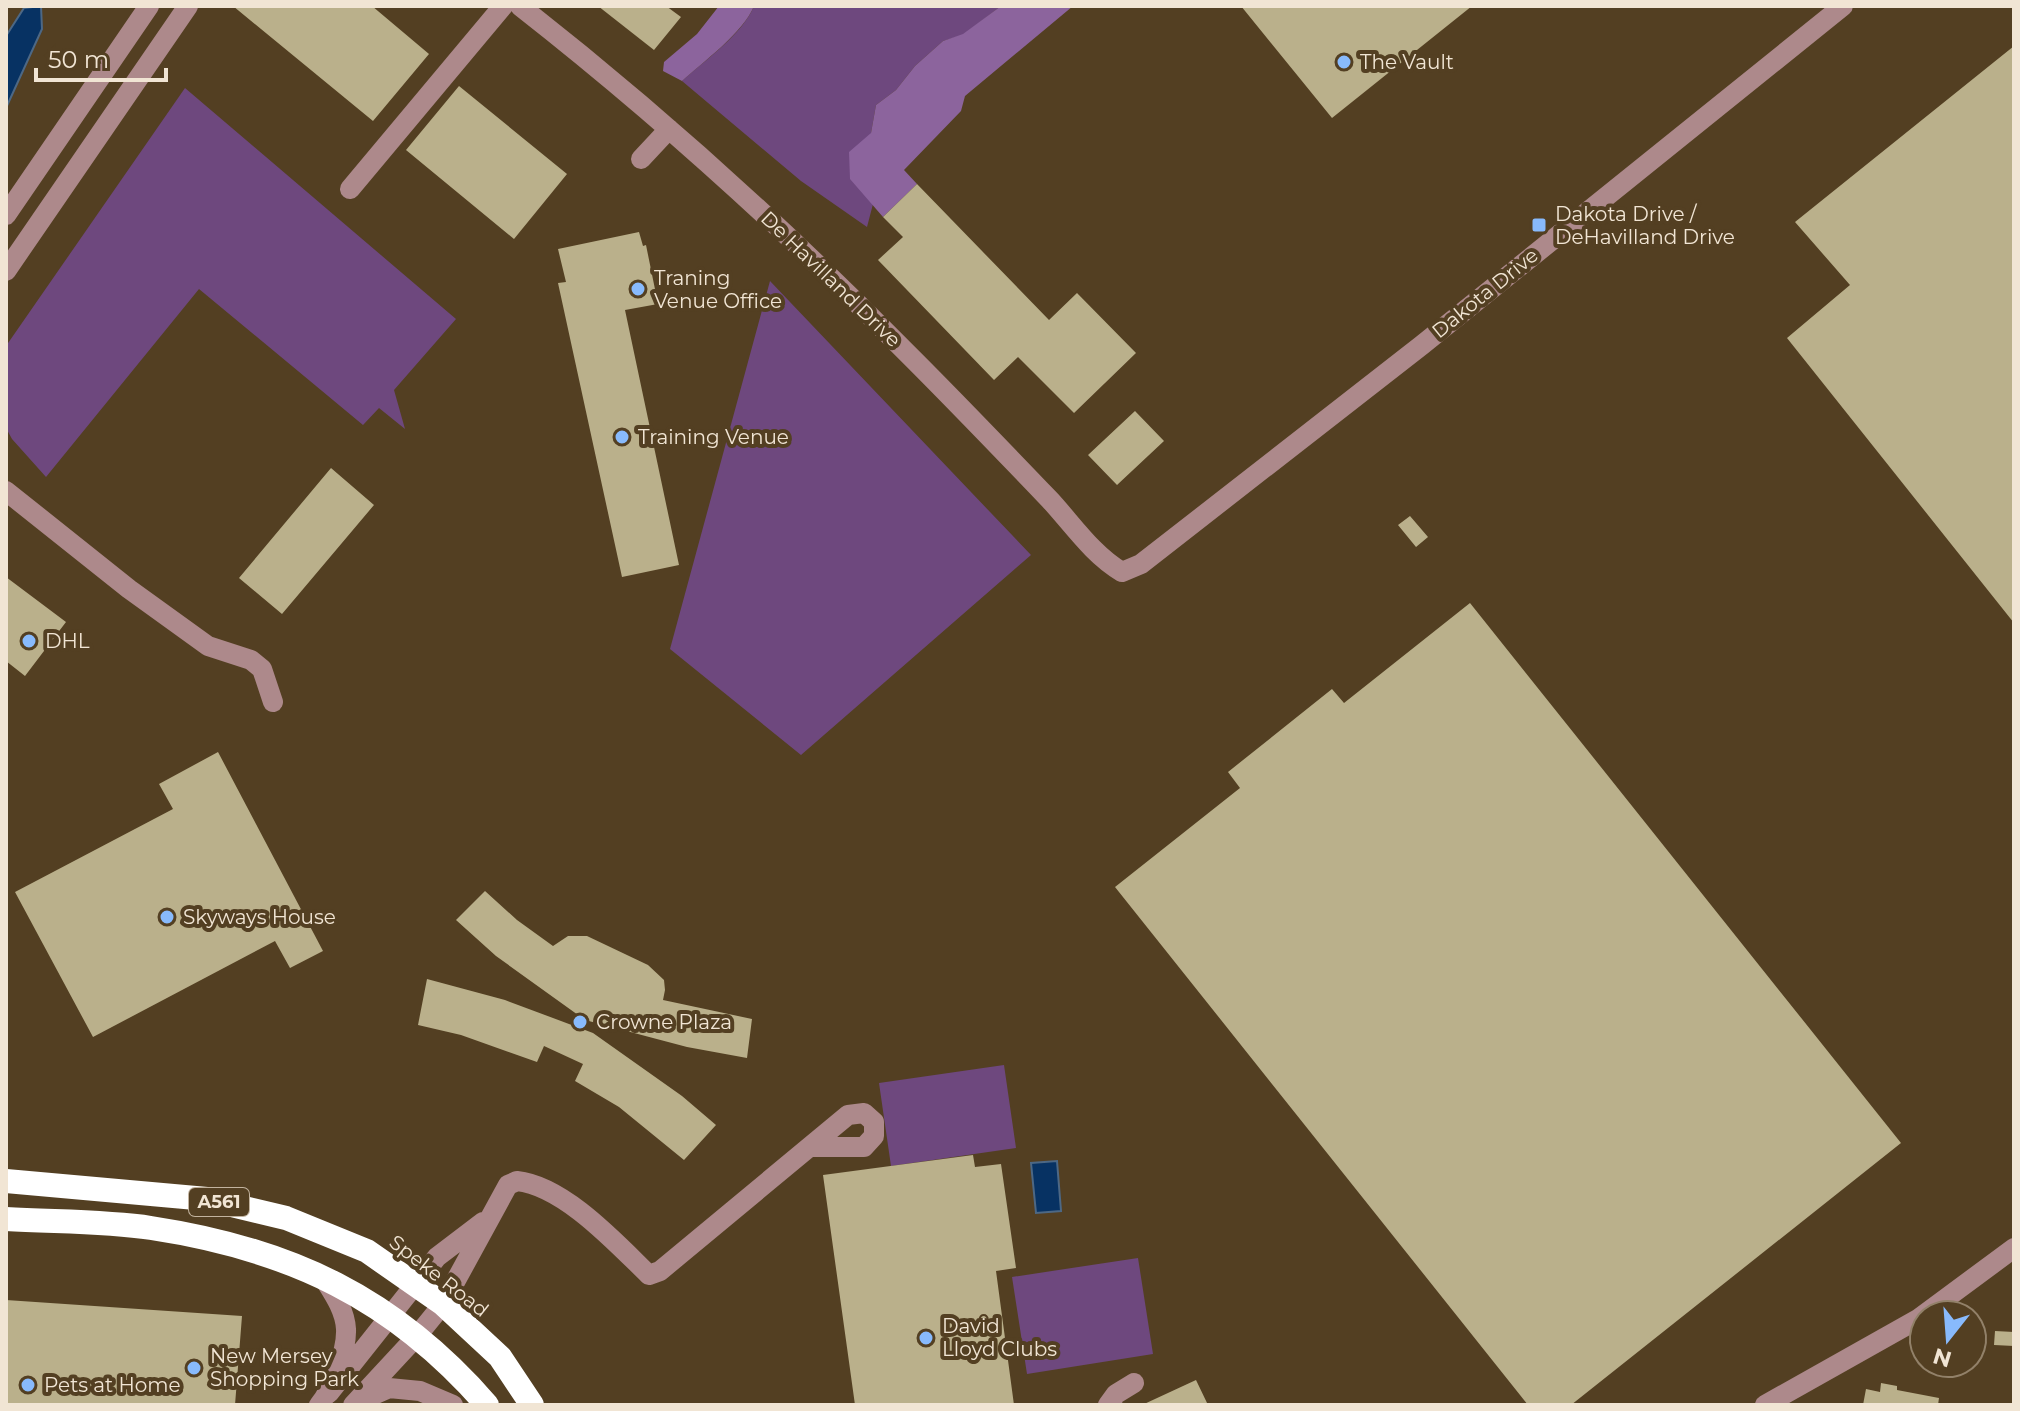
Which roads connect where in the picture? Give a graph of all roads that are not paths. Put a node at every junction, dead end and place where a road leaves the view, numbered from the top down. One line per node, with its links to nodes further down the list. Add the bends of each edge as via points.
1 (149, 6): 9 (street)
2 (188, 6): 10 (street)
3 (503, 6): 8 (street)
4 (520, 6): 6 (street, De Havilland Drive)
5 (1843, 6): 12 (street, Dakota Drive, via 1362,391 1141,564)
6 (669, 129): 7 (street); 12 (street, De Havilland Drive, via 777,225 1106,563)
7 (641, 159)
8 (350, 189)
9 (6, 215)
10 (6, 271)
11 (6, 491): 13 (street, via 208,646 251,660 262,669)
12 (1122, 572)
13 (273, 702)
14 (812, 1147): 16 (street, via 649,1275 595,1225 542,1187 517,1181 508,1185)
15 (6, 1181): 20 (highway, Speke Road / A561, via 207,1199 286,1218)
16 (489, 1217): 19 (street); 23 (street)
17 (6, 1219): 21 (highway, A561, via 164,1230 227,1242)
18 (2014, 1248): 27 (street, via 1918,1319)
19 (437, 1257): 20 (street, via 411,1267); 22 (street)
20 (386, 1264): 22 (highway, Speke Road / A561)
21 (323, 1277): 24 (highway, A561); 28 (street, via 340,1304 346,1329)
22 (415, 1284): 23 (highway, Speke Road / A561); 24 (street)
23 (443, 1304): 25 (street); 32 (highway, Speke Road / A561, via 500,1357)
24 (392, 1317): 25 (highway, A561); 28 (street)
25 (417, 1336): 29 (street); 31 (highway, A561)
26 (1134, 1383): 33 (street)
27 (1796, 1398): 34 (street)
28 (324, 1399)
29 (354, 1404): 30 (street, via 389,1388 420,1391)
30 (453, 1405)
31 (487, 1405)
32 (532, 1405)
33 (1108, 1405)
34 (1765, 1405)

